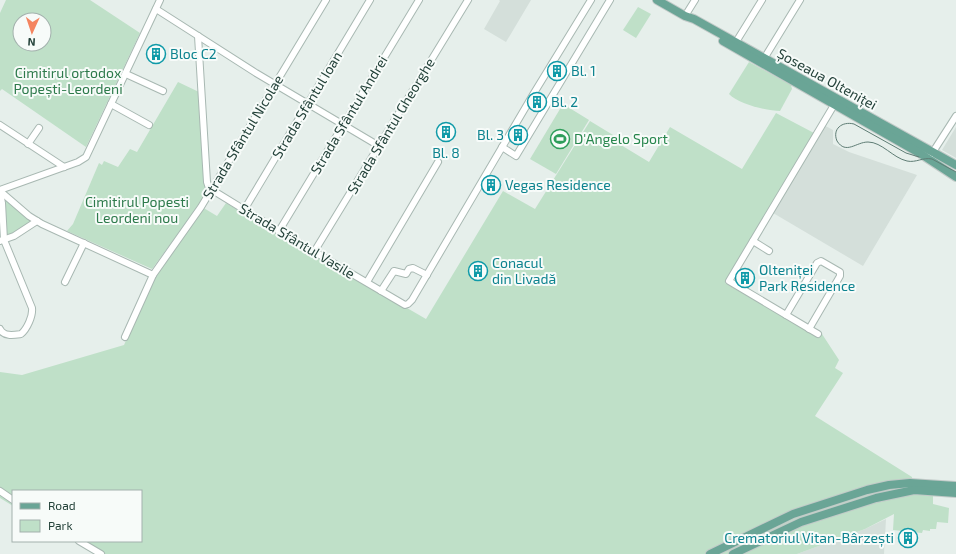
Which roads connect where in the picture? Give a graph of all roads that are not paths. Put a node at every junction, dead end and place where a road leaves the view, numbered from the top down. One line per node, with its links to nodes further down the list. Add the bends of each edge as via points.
1 (160, 0): 12 (street)
2 (326, 0): 18 (street, Strada Sfântul Nicolae)
3 (370, 0): 21 (street, Strada Sfântul Ioan)
4 (419, 0): 26 (street, Strada Sfântul Andrei)
5 (468, 0): 29 (street, Strada Sfântul Gheorghe)
6 (591, 0): 30 (street)
7 (610, 0): 30 (street, via 516,156)
8 (657, 0): 13 (main road, Șoseaua Olteniței)
9 (695, 0): 13 (street)
10 (762, 0): 15 (street)
11 (800, 0): 16 (street)
12 (156, 9): 14 (street); 17 (street)
13 (685, 16): 15 (main road, Șoseaua Olteniței); 16 (main road, Șoseaua Olteniței)
14 (198, 36): 18 (street); 37 (street, via 207,182)
15 (736, 42): 16 (main road, Șoseaua Olteniței)
16 (763, 61): 22 (main road, Șoseaua Olteniței); 31 (main road, Șoseaua Olteniței)
17 (126, 74): 19 (street); 20 (street)
18 (275, 84): 21 (street); 37 (street, Strada Sfântul Nicolae)
19 (163, 91)
20 (111, 104): 25 (street); 34 (street, via 86,157)
21 (308, 104): 26 (street); 39 (street, Strada Sfântul Ioan)
22 (834, 105): 31 (main road, Șoseaua Olteniței); 43 (street, Șoseaua Olteniței)
23 (956, 116): 31 (street)
24 (0, 125): 28 (street)
25 (148, 125)
26 (343, 125): 29 (street); 41 (street, Strada Sfântul Andrei)
27 (39, 128): 28 (street)
28 (28, 144): 34 (street)
29 (379, 146): 46 (street, Strada Sfântul Gheorghe)
30 (502, 147): 48 (street)
31 (930, 156): 33 (main road, Șoseaua Olteniței); 35 (main road, Șoseaua Olteniței)
32 (438, 162): 50 (street, Strada Sfântul Vasile)
33 (954, 164): 35 (main road)
34 (64, 167): 38 (street)
35 (947, 171): 36 (main road, Șoseaua Olteniței)
36 (956, 176)
37 (211, 190): 39 (street, Strada Sfântul Vasile); 47 (street, Strada Sfântul Nicolae)
38 (0, 191): 40 (street); 42 (street)
39 (244, 210): 41 (street, Strada Sfântul Vasile)
40 (37, 221): 42 (street, via 14,236); 44 (street)
41 (278, 231): 46 (street, Strada Sfântul Vasile)
42 (2, 240): 53 (street, via 33,310 23,333 6,334)
43 (753, 241): 45 (street); 52 (street, Șoseaua Olteniței, via 729,281)
44 (84, 243): 47 (street); 49 (street)
45 (770, 251)
46 (314, 252): 50 (street, Strada Sfântul Vasile)
47 (153, 275): 56 (street, Strada Sfântul Nicolae)
48 (427, 275): 51 (street, via 413,268 406,274 394,271); 51 (street, via 408,304 403,304)
49 (65, 282)
50 (366, 282): 51 (street)
51 (381, 291)
52 (786, 315): 54 (street); 54 (street, via 817,263 822,261 834,268 840,272 840,276)
53 (0, 329)
54 (809, 329): 55 (street)
55 (818, 334)
56 (125, 337)
57 (956, 486): 58 (main road, via 910,483)
58 (867, 490): 62 (main road); 65 (main road, via 793,514)
59 (0, 491): 61 (street)
60 (956, 493): 62 (main road, via 911,490)
61 (12, 499)
62 (869, 500): 66 (main road, via 800,522)
63 (81, 542): 64 (street)
64 (101, 554)
65 (710, 554)
66 (733, 554)

